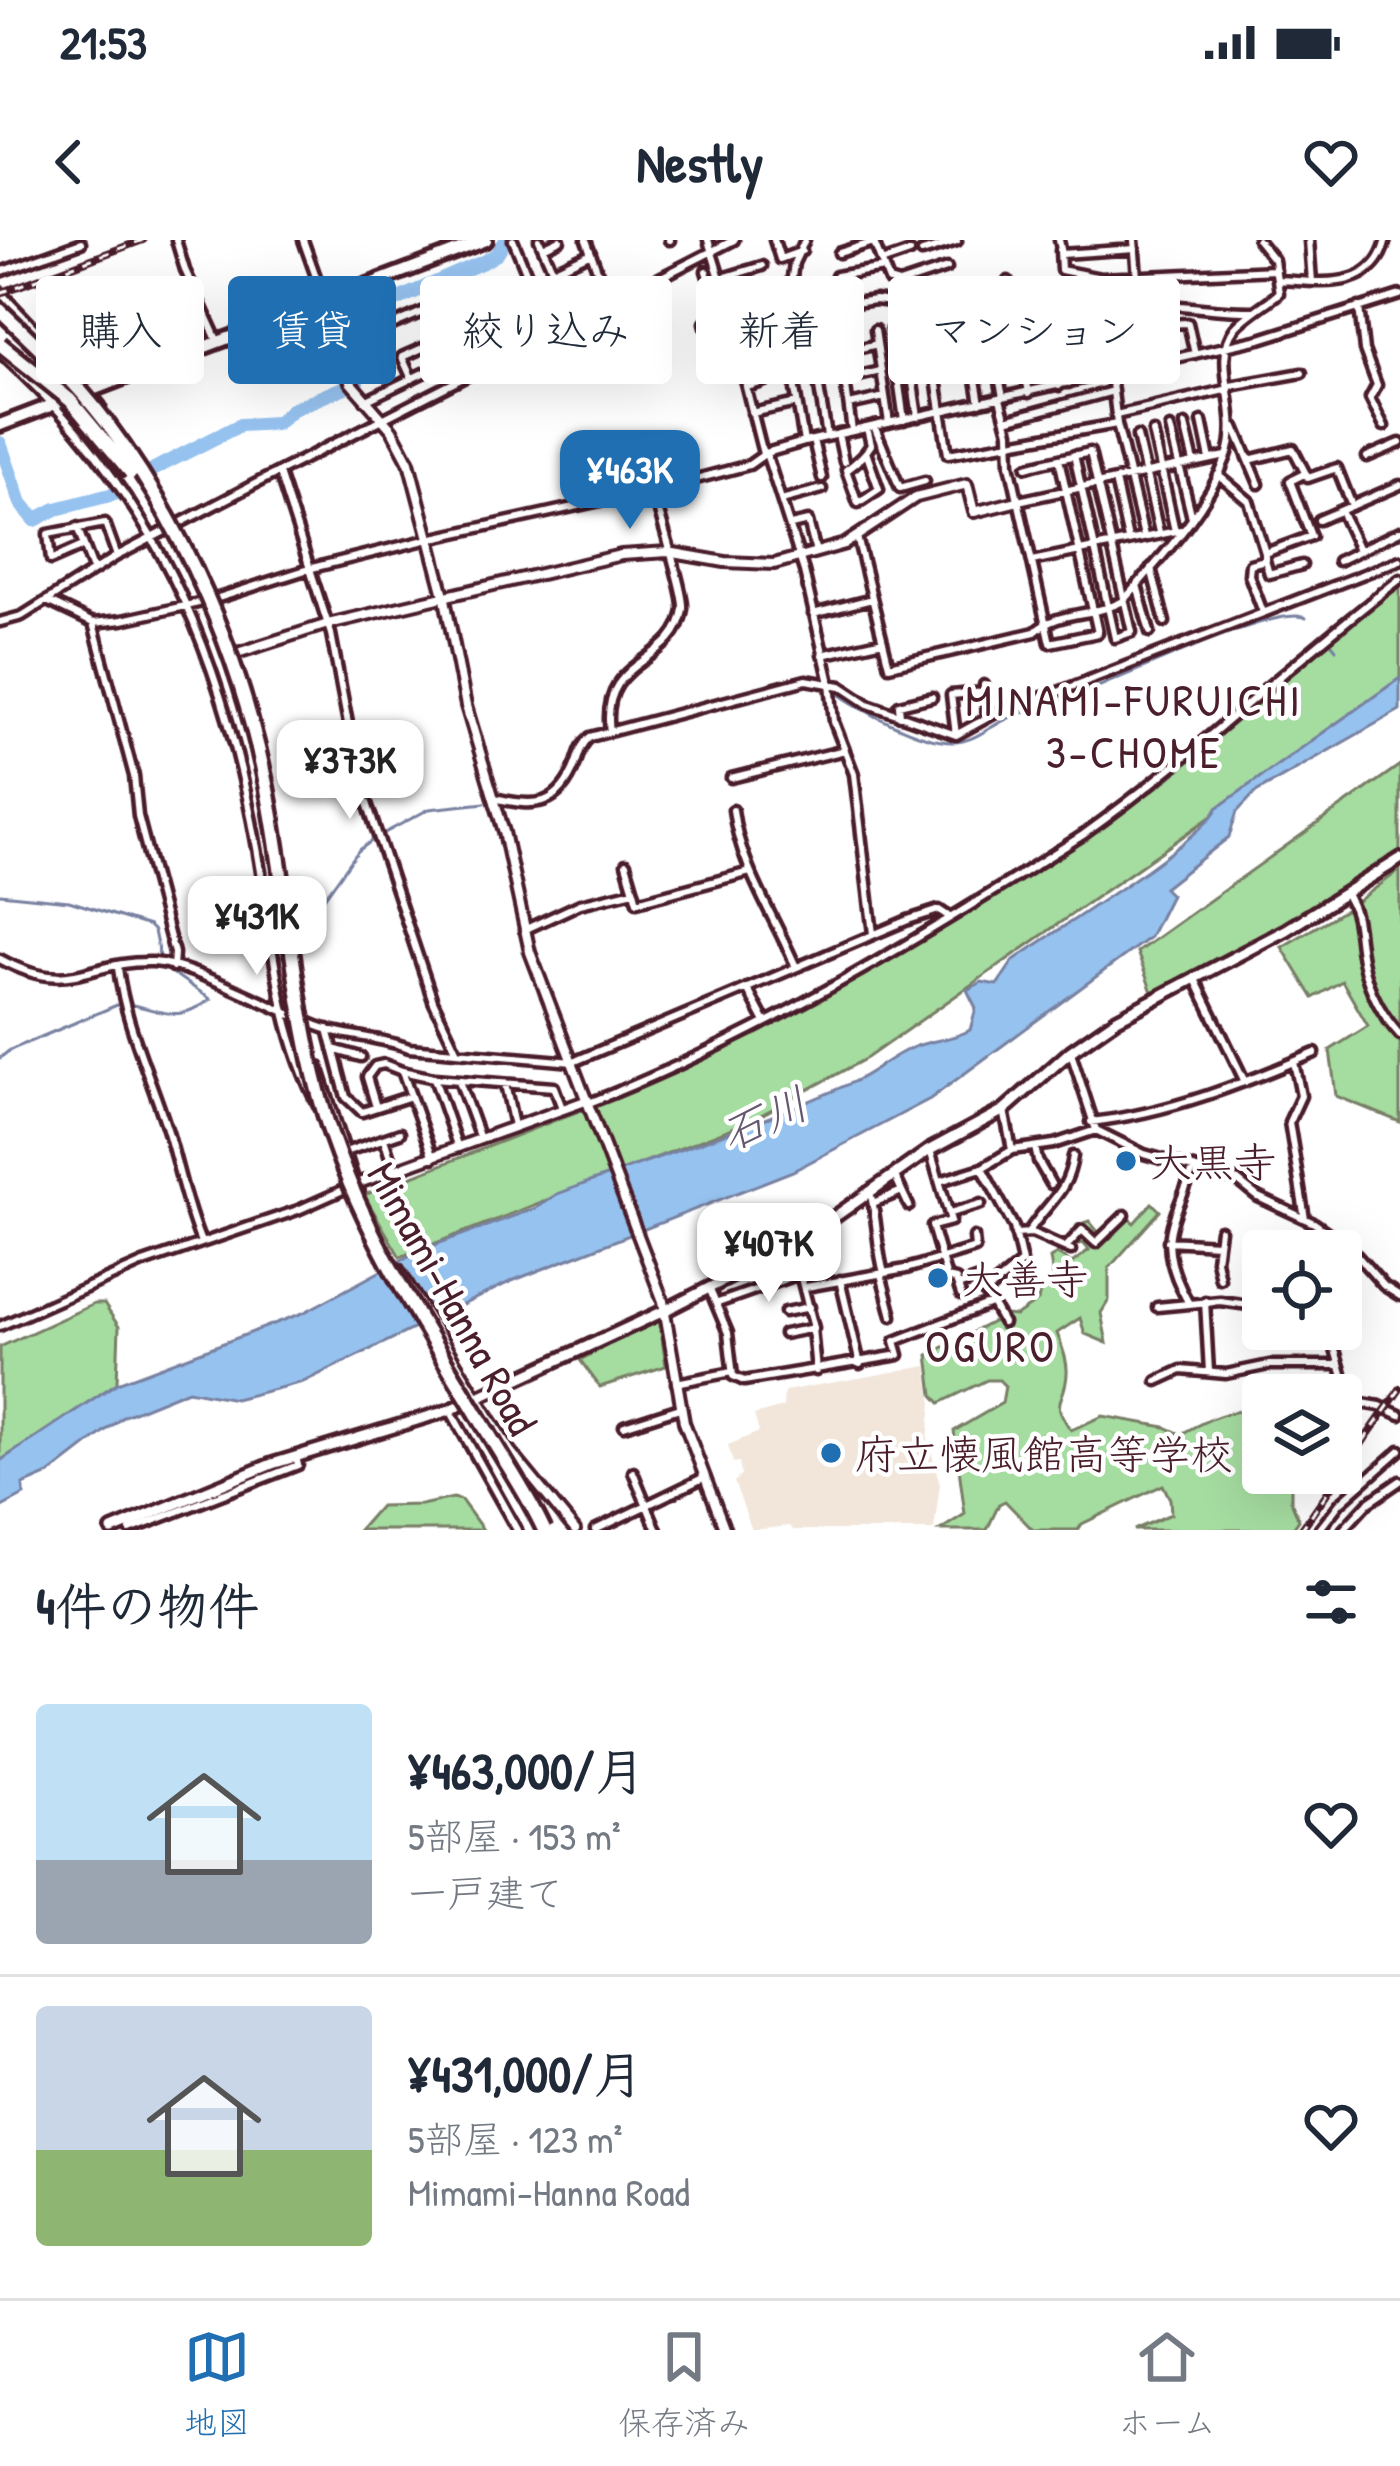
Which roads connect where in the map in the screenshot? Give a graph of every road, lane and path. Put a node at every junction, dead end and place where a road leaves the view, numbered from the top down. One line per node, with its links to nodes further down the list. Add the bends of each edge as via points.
1 (176, 240): 58 (street)
2 (302, 240): 34 (street)
3 (486, 240): 35 (highway)
4 (513, 240): 36 (street)
5 (560, 240): 18 (street)
6 (586, 240): 25 (street)
7 (707, 240): 23 (street)
8 (734, 240): 23 (street)
9 (774, 240): 21 (street, via 780,259)
10 (805, 240): 21 (street)
11 (1258, 240): 30 (street)
12 (1309, 240): 49 (street)
13 (1386, 240): 49 (street, via 1369,273)
14 (874, 241): 26 (street); 27 (street)
15 (957, 241): 16 (street)
16 (942, 242): 22 (street)
17 (81, 243): 32 (street)
18 (541, 244): 31 (street)
19 (1134, 244): 20 (street, via 1062,254); 46 (street)
20 (1060, 245): 45 (street, via 1060,270)
21 (802, 251): 43 (street)
22 (922, 251)
23 (710, 252): 39 (street); 41 (street)
24 (910, 252): 27 (street)
25 (591, 253): 31 (street); 38 (street)
26 (839, 254)
27 (882, 265): 29 (street, via 899,284); 44 (street)
28 (762, 266): 42 (street)
29 (947, 268)
30 (1276, 270): 47 (street); 48 (street)
31 (553, 271): 37 (street)
32 (0, 272)
33 (706, 272): 40 (street)
34 (316, 276)
35 (393, 276)
36 (528, 276)
37 (555, 276)
38 (600, 276)
39 (665, 276)
40 (708, 276)
41 (718, 276)
42 (729, 276)
43 (792, 276)
44 (836, 276)
45 (1091, 276)
46 (1137, 276)
47 (1163, 276)
48 (1278, 280): 49 (street); 54 (street, via 1279,293)
49 (1312, 282)
50 (1400, 295): 53 (street)
51 (1, 304): 90 (street); 146 (highway, Mimami-Hanna Road, bridge); 342 (highway, Mimami-Hanna Road, bridge, via 128,456 191,565 247,705 315,1080 353,1196)
52 (1180, 305): 54 (street)
53 (1359, 307): 60 (street); 110 (street, via 1377,385 1370,398)
54 (1258, 311): 60 (street)
55 (1180, 323): 64 (street, via 1188,323)
56 (875, 330): 59 (street)
57 (228, 339): 58 (highway)
58 (218, 343): 90 (highway)
59 (878, 344): 61 (street); 66 (street)
60 (1226, 346): 64 (street); 88 (street)
61 (864, 347)
62 (0, 349): 95 (street, bridge); 146 (highway, bridge, via 70,400)
63 (420, 349): 70 (street, via 402,357)
64 (1195, 354): 65 (street)
65 (1180, 358)
66 (881, 371): 69 (street); 92 (street)
67 (1301, 373): 88 (street)
68 (420, 374): 70 (street)
69 (864, 375)
70 (412, 379): 94 (street)
71 (352, 384): 94 (street)
72 (453, 384): 102 (street)
73 (746, 384): 87 (street)
74 (762, 384): 87 (street)
75 (794, 384): 96 (street)
76 (818, 384): 117 (street)
77 (846, 384): 98 (street)
78 (899, 384): 103 (street)
79 (913, 384): 101 (street)
80 (936, 384): 99 (street)
81 (977, 384): 97 (street)
82 (999, 384): 93 (street)
83 (1027, 384): 91 (street)
84 (1066, 384): 86 (street)
85 (1112, 384): 89 (street)
86 (1059, 386): 91 (street)
87 (746, 387): 100 (street)
88 (1230, 387): 105 (street); 112 (street)
89 (1113, 391): 104 (street); 105 (street)
90 (90, 392): 95 (highway); 158 (street)
91 (1029, 393): 93 (street)
92 (885, 397): 98 (street); 107 (street)
93 (1002, 399): 97 (street); 104 (street)
94 (365, 401): 102 (street)
95 (52, 404): 108 (highway); 165 (street, via 113,473)
96 (797, 404): 100 (street); 119 (street)
97 (980, 404): 99 (street)
98 (849, 405): 114 (street)
99 (940, 412): 101 (street); 121 (street, via 948,454)
100 (752, 413): 123 (street)
101 (918, 417): 103 (street)
102 (382, 419): 135 (street); 166 (street, via 403,447)
103 (904, 420): 107 (street)
104 (1004, 420): 121 (street)
105 (1116, 420): 121 (street); 139 (street)
106 (1202, 421): 128 (street)
107 (889, 423): 111 (street)
108 (0, 424)
109 (1185, 425): 131 (street)
110 (1384, 425)
111 (870, 427): 114 (street); 122 (street); 141 (street, via 900,488)
112 (1235, 427): 125 (street); 129 (street)
113 (1170, 428): 133 (street)
114 (852, 431): 116 (street)
115 (1154, 432): 134 (street)
116 (838, 434): 117 (street); 130 (street)
117 (827, 436): 119 (street)
118 (1137, 436): 136 (street)
119 (808, 441): 123 (street); 140 (street)
120 (1400, 443): 126 (street)
121 (1009, 444): 152 (street)
122 (866, 452): 122 (street, via 847,470 858,503 879,488)
123 (764, 454): 148 (street); 151 (street)
124 (1074, 455): 127 (street); 143 (street, via 1090,452); 147 (street)
125 (1228, 456): 128 (street); 138 (street)
126 (1367, 457)
127 (1059, 459): 132 (street); 150 (street)
128 (1210, 460): 131 (street)
129 (1249, 460): 137 (street, via 1293,448); 144 (street)
130 (844, 462)
131 (1194, 463): 133 (street)
132 (1027, 466)
133 (1179, 466): 134 (street); 155 (street)
134 (1162, 470): 136 (street); 160 (street)
135 (279, 473): 158 (street); 182 (street)
136 (1146, 474): 139 (street); 162 (street)
137 (1304, 474): 153 (street, via 1337,469); 176 (street, via 1290,481 1311,536)
138 (1218, 475): 155 (street); 176 (street, via 1249,501)
139 (1131, 477): 142 (street); 164 (street)
140 (822, 478)
141 (925, 481)
142 (1114, 481): 143 (street); 167 (street)
143 (1098, 484): 147 (street); 168 (street)
144 (1259, 484)
145 (1400, 484): 153 (street)
146 (143, 488): 342 (highway, Mimami-Hanna Road, bridge, via 211,617 242,706 311,1081 350,1198)
147 (1081, 488): 150 (street); 170 (street)
148 (653, 489): 166 (street); 173 (street)
149 (822, 489): 151 (street)
150 (1067, 491): 152 (street); 172 (street)
151 (784, 500): 157 (street)
152 (1018, 501): 163 (street, via 974,512 967,484 916,497); 179 (street)
153 (1352, 506): 154 (street)
154 (1341, 511): 156 (street); 171 (street)
155 (1192, 518): 160 (street)
156 (1319, 520)
157 (791, 525): 174 (street, via 808,520); 177 (street)
158 (174, 526): 165 (street); 190 (street)
159 (77, 527): 169 (street); 169 (street, via 48,534 51,560); 175 (street, via 105,523)
160 (1179, 530): 162 (street); 183 (street)
161 (1400, 531): 171 (street)
162 (1160, 533): 164 (street)
163 (857, 536): 174 (street); 188 (street)
164 (1144, 536): 167 (street)
165 (152, 538): 175 (street); 192 (street)
166 (429, 539): 182 (street); 187 (street)
167 (1128, 539): 168 (street)
168 (1112, 544): 170 (street); 189 (street)
169 (83, 546): 184 (street)
170 (1096, 548): 172 (street); 193 (street)
171 (1359, 550): 180 (street)
172 (1080, 551): 179 (street); 195 (street)
173 (668, 552): 177 (street, via 752,564); 187 (street); 212 (street, via 682,612 669,644 620,680 608,710)
174 (817, 554): 177 (street)
175 (117, 556): 184 (street)
176 (1265, 557): 181 (street, via 1269,574); 196 (street, via 1248,567)
177 (800, 558): 198 (street)
178 (1400, 560): 196 (street)
179 (1032, 561): 200 (street)
180 (1338, 561)
181 (1302, 565)
182 (312, 568): 190 (street); 203 (street)
183 (1150, 568): 186 (street); 194 (street)
184 (94, 569): 191 (street)
185 (1400, 579): 223 (street, via 1128,803)
186 (1137, 585): 189 (street); 197 (street)
187 (444, 595): 203 (street); 216 (street)
188 (872, 599): 198 (street); 205 (street)
189 (1124, 599): 193 (street); 193 (street, via 1132,632 1115,638)
190 (212, 600): 192 (street); 206 (street)
191 (47, 601): 199 (street); 202 (street)
192 (188, 605): 202 (street); 233 (street, via 244,782)
193 (1111, 608): 195 (street)
194 (1161, 608): 197 (street); 201 (street)
195 (1094, 611): 200 (street); 200 (street, via 1099,633 1083,637 1049,643)
196 (1264, 612): 211 (street)
197 (1144, 613): 204 (street)
198 (813, 614): 207 (street)
199 (0, 622)
200 (1046, 622): 205 (street, via 1035,632 889,666)
201 (1165, 622)
202 (93, 623): 228 (street)
203 (328, 624): 206 (street); 240 (street, via 358,776 433,1001)
204 (1150, 632)
205 (883, 641): 207 (street)
206 (234, 655): 235 (street, via 268,771)
207 (822, 655): 208 (street)
208 (830, 683): 210 (street); 212 (street, via 806,680); 214 (street)
209 (932, 697): 210 (street, via 899,705)
210 (900, 716): 213 (street)
211 (987, 717): 213 (street); 213 (street, via 984,688 951,695)
212 (610, 732): 216 (street, via 585,740 566,781 543,802)
213 (956, 735)
214 (845, 750): 215 (street); 225 (street)
215 (730, 778)
216 (495, 798): 224 (street)
217 (733, 810): 220 (street)
218 (1400, 859): 222 (main road)
219 (626, 864): 221 (street)
220 (751, 872): 221 (street, via 637,902); 229 (street)
221 (634, 891): 224 (street)
222 (1345, 893): 231 (main road); 237 (street, via 1375,999)
223 (948, 916): 225 (street, via 939,910); 226 (street)
224 (524, 930): 243 (street)
225 (875, 933): 226 (street); 229 (street)
226 (887, 952): 234 (street)
227 (0, 959): 230 (street, via 48,978)
228 (173, 967): 230 (street); 233 (street)
229 (796, 967): 232 (street)
230 (118, 968): 288 (street, via 123,1008)
231 (1194, 977): 239 (main road); 248 (street)
232 (747, 988): 234 (street); 243 (street)
233 (281, 1010): 235 (street); 272 (street, via 298,1069)
234 (766, 1022): 251 (street)
235 (309, 1023): 236 (street); 264 (street)
236 (328, 1029): 238 (street); 240 (street)
237 (1400, 1035)
238 (333, 1048): 242 (street); 252 (street, via 349,1103 362,1112)
239 (1071, 1051): 254 (main road); 256 (street)
240 (458, 1052): 243 (street)
241 (1315, 1053): 244 (street)
242 (361, 1057)
243 (573, 1062): 251 (street)
244 (1294, 1062): 248 (street); 280 (street, via 1301,1096 1289,1122)
245 (402, 1071): 246 (street); 250 (street); 252 (street, via 384,1064 367,1077)
246 (434, 1078): 247 (street); 261 (street)
247 (459, 1081): 249 (street); 259 (street)
248 (1245, 1083): 256 (street)
249 (505, 1084): 253 (street, via 554,1087); 255 (street)
250 (411, 1096): 252 (street); 266 (street)
251 (590, 1104): 253 (street); 306 (street)
252 (376, 1107)
253 (562, 1108): 255 (street)
254 (1004, 1110): 262 (main road); 263 (street)
255 (514, 1126): 259 (street)
256 (1094, 1126): 260 (street); 268 (street, via 1144,1154)
257 (400, 1133): 258 (street)
258 (384, 1139): 264 (street); 269 (street)
259 (480, 1139): 261 (street)
260 (1035, 1147): 263 (street); 273 (street)
261 (458, 1148): 266 (street)
262 (930, 1150): 270 (main road); 271 (street)
263 (1012, 1150): 267 (street)
264 (345, 1152): 272 (street)
265 (1072, 1156): 283 (street, via 1070,1180)
266 (433, 1158): 269 (street)
267 (982, 1168): 271 (street); 284 (street)
268 (1194, 1168): 280 (street, via 1228,1177); 287 (street)
269 (394, 1171): 272 (street)
270 (894, 1174): 274 (street); 275 (main road)
271 (940, 1181): 278 (street)
272 (356, 1184): 288 (street); 325 (street, bridge)
273 (1051, 1184)
274 (902, 1191): 275 (street); 277 (street)
275 (871, 1197): 285 (main road); 293 (street)
276 (981, 1204): 278 (street)
277 (909, 1206)
278 (949, 1214): 290 (street, via 951,1221 932,1226)
279 (1125, 1215): 283 (street, via 1096,1243 1082,1230 1069,1249)
280 (1305, 1219): 281 (street)
281 (1323, 1230)
282 (1220, 1231): 289 (street)
283 (1028, 1233): 284 (street)
284 (1016, 1234): 299 (street, via 1022,1262)
285 (808, 1237): 292 (street, via 814,1263); 296 (main road)
286 (974, 1237): 290 (street, via 975,1248)
287 (1166, 1240): 289 (street); 303 (street)
288 (201, 1242): 313 (street)
289 (1218, 1244): 294 (street)
290 (940, 1259): 293 (street); 297 (street)
291 (1362, 1261): 301 (street)
292 (800, 1274): 298 (street); 304 (street)
293 (883, 1274): 295 (street); 311 (street)
294 (1220, 1279)
295 (841, 1280): 298 (street); 317 (street)
296 (708, 1286): 304 (street); 306 (main road)
297 (958, 1286): 299 (street, via 978,1279); 300 (street)
298 (806, 1287): 308 (street)
299 (985, 1293): 305 (street)
300 (961, 1295)
301 (1400, 1296)
302 (1205, 1301): 303 (street); 307 (street); 321 (street)
303 (1188, 1302): 309 (street)
304 (718, 1303): 320 (street)
305 (991, 1304): 312 (street); 317 (street, via 896,1341 899,1355)
306 (665, 1305): 324 (street); 325 (main road)
307 (1242, 1305)
308 (810, 1307): 310 (street); 314 (street)
309 (1156, 1307)
310 (785, 1312)
311 (892, 1316)
312 (1003, 1323)
313 (0, 1326)
314 (812, 1328): 315 (street); 319 (street)
315 (784, 1334)
316 (1335, 1350): 318 (street)
317 (860, 1365): 319 (street)
318 (1339, 1366): 321 (street); 322 (street)
319 (816, 1371): 320 (street, via 745,1381)
320 (732, 1372): 324 (street)
321 (1209, 1372): 323 (street, via 1181,1370)
322 (1342, 1374)
323 (1157, 1381)
324 (676, 1383): 327 (street)
325 (473, 1394): 328 (main road); 343 (street)
326 (1362, 1403): 329 (street)
327 (680, 1408): 330 (street); 335 (street)
328 (450, 1410): 332 (main road); 341 (street)
329 (1400, 1415)
330 (624, 1426)
331 (1400, 1450): 333 (street)
332 (296, 1457): 339 (main road); 340 (street, via 298,1465)
333 (1376, 1470): 337 (street); 347 (street)
334 (633, 1472): 338 (street)
335 (705, 1477): 338 (street); 346 (street)
336 (1400, 1481): 337 (street)
337 (1388, 1486): 348 (street)
338 (646, 1506): 344 (street); 345 (street)
339 (112, 1530)
340 (130, 1530)
341 (517, 1530)
342 (541, 1530)
343 (575, 1530)
344 (595, 1530)
345 (657, 1530)
346 (725, 1530)
347 (1319, 1530)
348 (1342, 1530)

